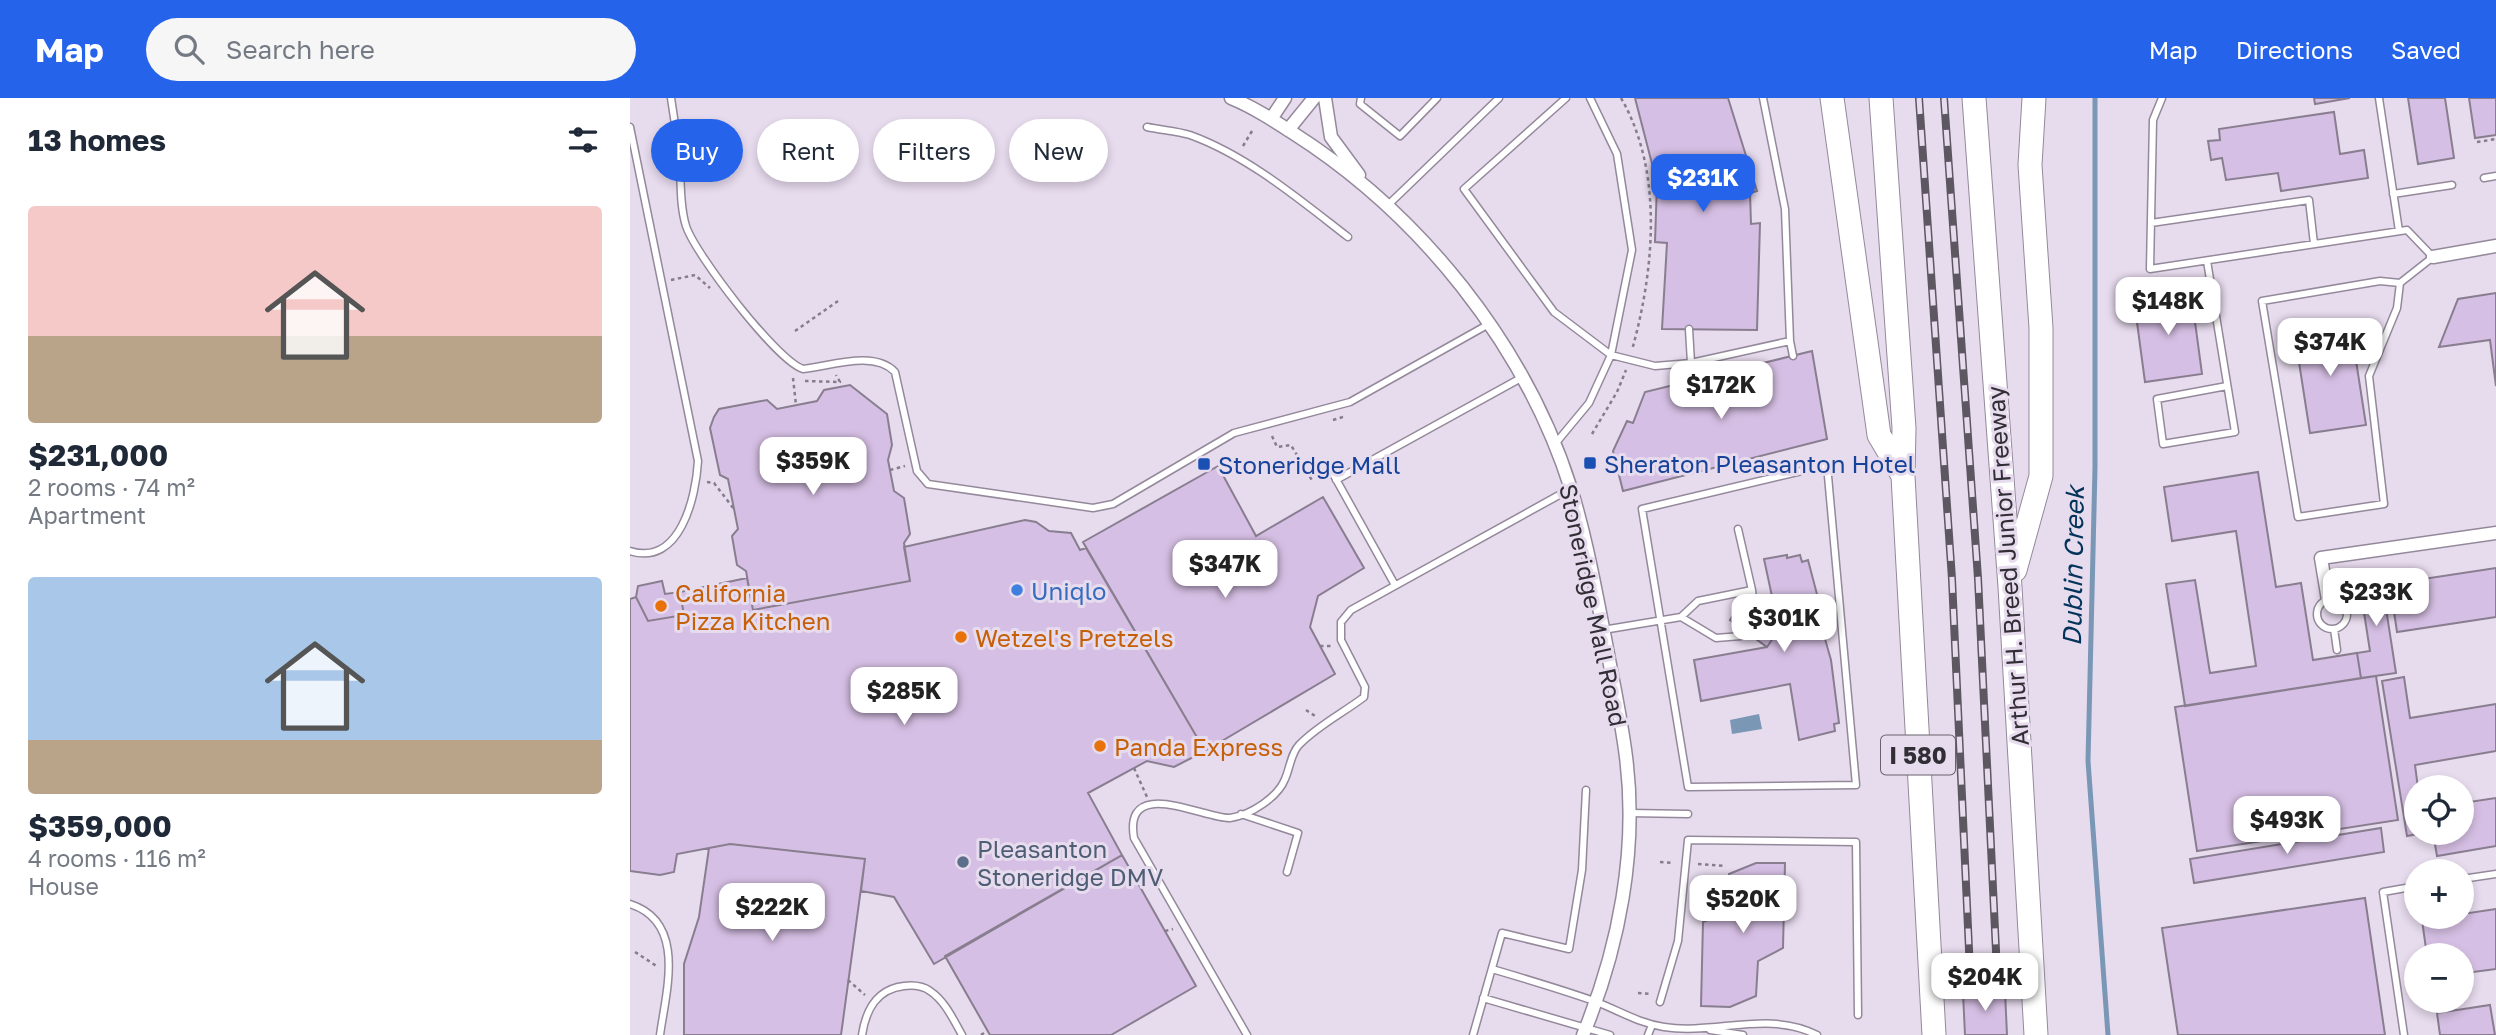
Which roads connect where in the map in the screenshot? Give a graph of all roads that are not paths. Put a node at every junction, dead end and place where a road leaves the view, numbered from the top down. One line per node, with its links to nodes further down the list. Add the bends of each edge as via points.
1 (671, 98): 36 (lane, via 686,227 699,252 775,349 795,367 876,360 895,372 915,464 928,484 1093,508 1113,504 1234,433 1350,402)
2 (1231, 98): 18 (street, Stoneridge Mall Road)
3 (1285, 98): 18 (street)
4 (1314, 98): 21 (street)
5 (1325, 98): 25 (street, via 1331,136)
6 (1362, 98): 7 (lane, via 1360,104 1400,136)
7 (1437, 98)
8 (1499, 98): 27 (lane)
9 (1566, 98): 39 (lane, via 1464,189 1554,312)
10 (1590, 98): 39 (lane, via 1617,154 1632,250)
11 (1763, 98): 38 (lane, via 1785,209)
12 (1832, 98): 47 (highway, via 1879,435)
13 (1881, 98): 47 (highway, I 580, via 1904,428)
14 (1974, 98): 54 (highway, Arthur H. Breed Junior Freeway)
15 (2034, 98): 54 (highway, via 2030,165 2041,328 2041,476)
16 (2162, 98): 28 (lane, via 2153,120)
17 (2379, 98): 26 (lane)
18 (1271, 119): 21 (street, Stoneridge Mall Road)
19 (630, 127): 52 (lane, via 698,461 684,524 658,552 640,555)
20 (1147, 127): 30 (lane, via 1189,135 1236,159)
21 (1288, 130): 25 (street, Stoneridge Mall Road)
22 (2496, 176): 23 (lane)
23 (2484, 178)
24 (2452, 185): 26 (lane)
25 (1367, 187): 27 (street, Stoneridge Mall Road)
26 (2393, 194): 29 (lane)
27 (1387, 206): 36 (street, Stoneridge Mall Road, via 1434,255)
28 (2151, 222): 31 (lane, via 2309,200); 34 (lane, via 2150,269)
29 (2399, 231): 31 (lane); 33 (lane, via 2407,230)
30 (1348, 237)
31 (2314, 244): 34 (lane)
32 (2496, 246): 33 (street)
33 (2433, 257): 35 (lane)
34 (2207, 261): 44 (lane)
35 (2400, 283): 35 (lane, via 2398,308 2369,376 2384,504 2298,517 2262,301 2381,281)
36 (1489, 324): 42 (street, Stoneridge Mall Road)
37 (1689, 329): 41 (lane)
38 (1790, 341): 40 (lane); 41 (lane)
39 (1611, 355): 41 (lane, via 1655,366); 45 (lane, via 1589,403)
40 (1793, 356)
41 (1691, 363): 43 (lane)
42 (1521, 377): 45 (street, Stoneridge Mall Road); 48 (lane)
43 (1696, 380)
44 (2227, 386): 44 (lane, via 2235,432 2163,444 2157,400)
45 (1554, 446): 49 (street, Stoneridge Mall Road)
46 (1332, 472): 48 (lane)
47 (1903, 476): 88 (highway, I 580)
48 (1336, 480): 53 (lane)
49 (1570, 489): 53 (lane); 59 (street, Stoneridge Mall Road)
50 (1738, 529): 55 (lane)
51 (2496, 533): 56 (street, via 2321,558)
52 (630, 551)
53 (1395, 585): 64 (lane, via 1351,610 1341,622 1341,639 1365,687 1364,697 1310,733 1296,748 1279,792)
54 (2010, 587): 89 (highway, Arthur H. Breed Junior Freeway)
55 (1752, 590): 57 (lane, via 1698,601); 57 (lane, via 1755,609 1741,636 1716,638)
56 (2328, 600): 60 (lane, via 2318,610 2319,619); 60 (lane, via 2337,600 2347,610 2346,620)
57 (1681, 617): 58 (lane)
58 (1661, 620): 58 (lane, via 1642,509 1827,465 1856,785 1688,787); 59 (lane)
59 (1603, 629): 63 (street, Stoneridge Mall Road, via 1626,759)
60 (2334, 629): 61 (lane)
61 (2337, 650)
62 (1586, 790): 71 (lane, via 1582,870 1569,949 1502,933)
63 (1629, 813): 65 (lane); 73 (street, Stoneridge Mall Road, via 1616,932)
64 (1241, 814): 66 (lane, via 1298,833); 82 (lane, via 1230,818 1159,802 1134,820 1134,838)
65 (1688, 814)
66 (1287, 872)
67 (2496, 874): 68 (lane)
68 (2474, 877)
69 (2404, 888): 90 (lane, via 2383,892)
70 (630, 904): 79 (lane, via 652,917 670,950)
71 (1492, 969): 72 (lane); 73 (lane)
72 (1483, 998): 78 (lane); 83 (lane)
73 (1596, 1002): 76 (lane); 78 (street, Stoneridge Mall Road)
74 (1660, 1002): 75 (lane, via 1678,941 1688,840 1857,842)
75 (1858, 1015)
76 (1652, 1024): 77 (lane); 85 (lane)
77 (1696, 1027): 86 (lane); 87 (lane, via 1768,1023 1801,1027)
78 (1585, 1031): 84 (lane)
79 (660, 1035)
80 (862, 1035): 81 (lane, via 880,993 912,985 928,989 942,1000)
81 (962, 1035)
82 (1247, 1035)
83 (1473, 1035)
84 (1610, 1035)
85 (1648, 1035)
86 (1743, 1035)
87 (1817, 1035)
88 (1934, 1035)
89 (2036, 1035)
90 (2404, 1035)

